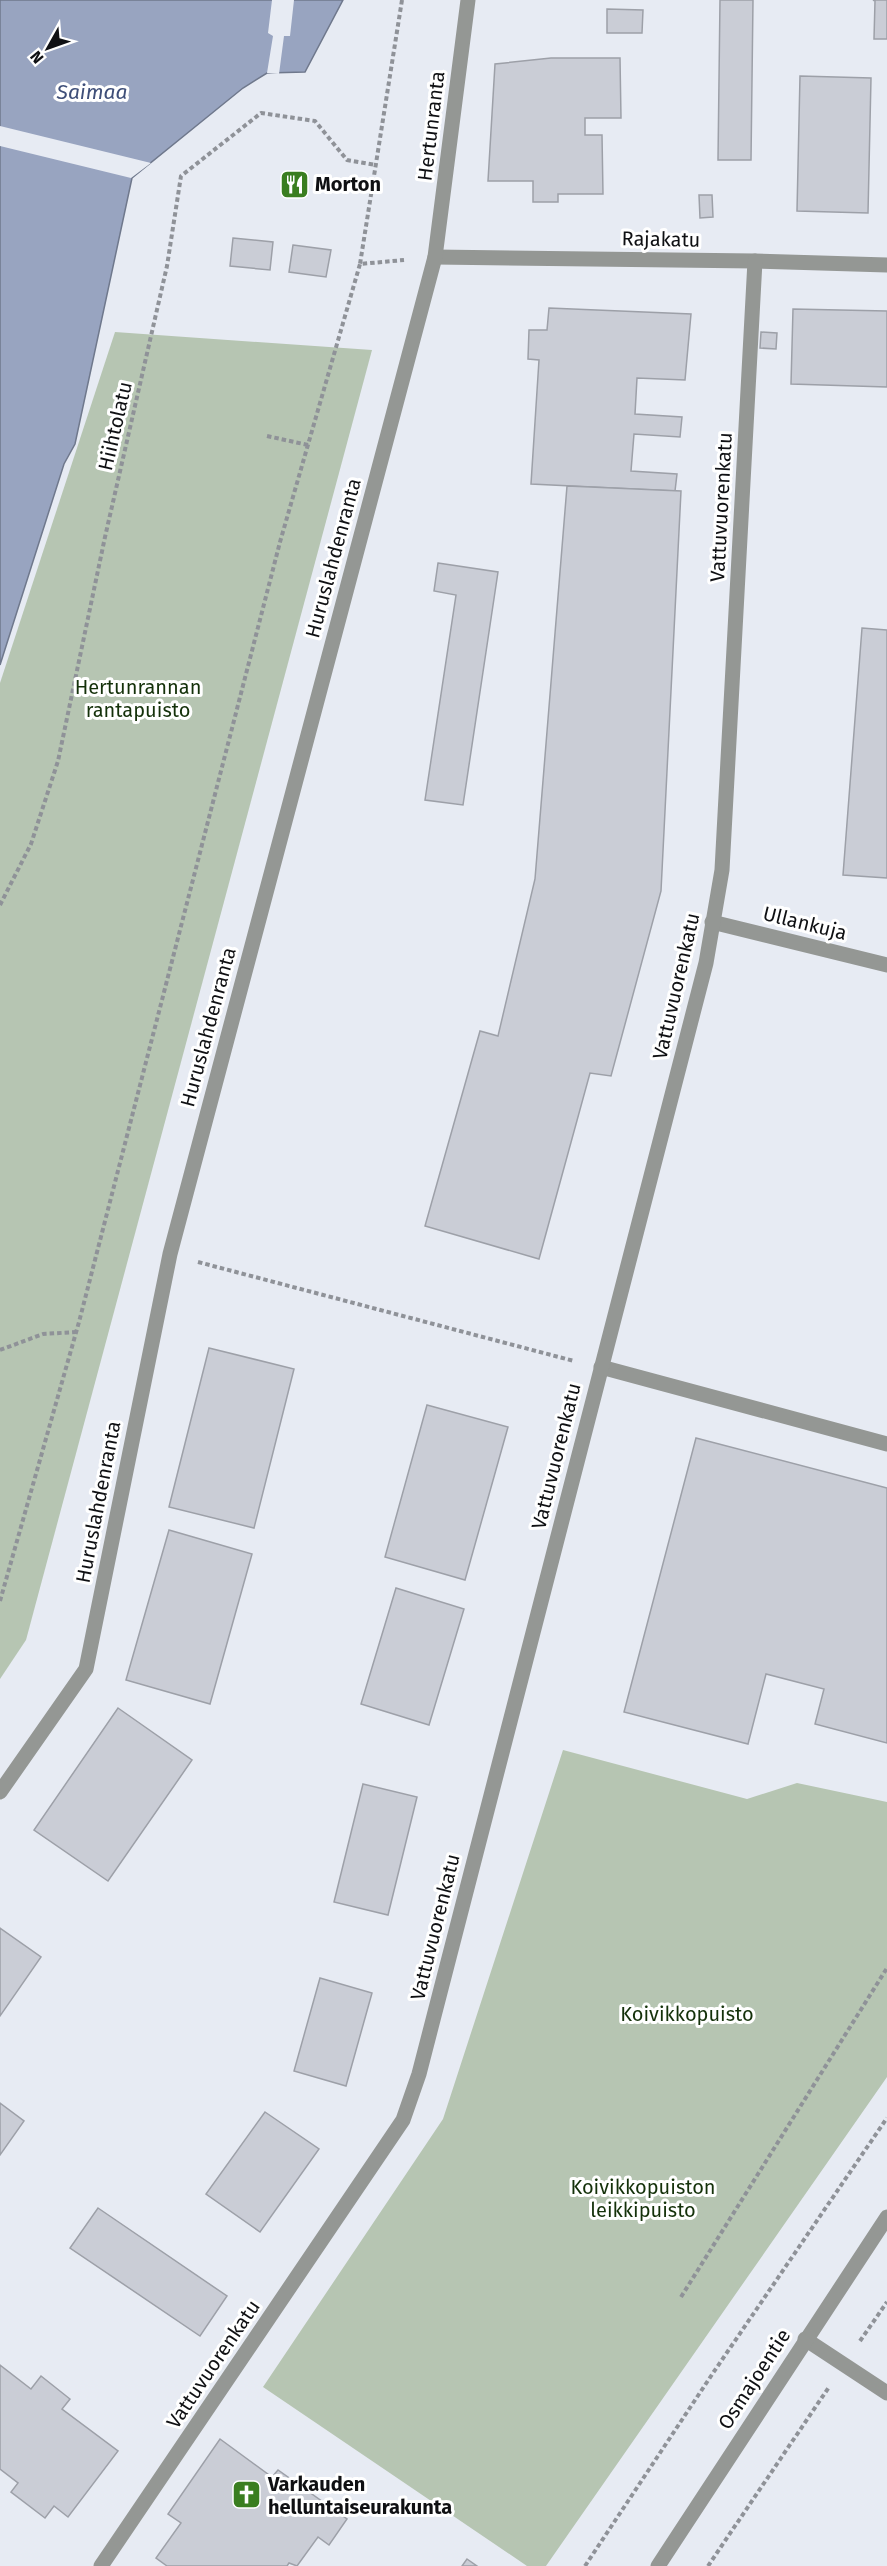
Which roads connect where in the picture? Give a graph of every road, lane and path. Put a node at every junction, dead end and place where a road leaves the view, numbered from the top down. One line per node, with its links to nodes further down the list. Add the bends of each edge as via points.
1 (402, 0): 3 (path)
2 (468, 0): 4 (street, Hertunranta)
3 (376, 165): 6 (path); 10 (path, Hiihtolatu, via 347,160 315,120 261,113 181,176 167,266 58,761 31,844)
4 (435, 257): 5 (street, Rajakatu); 6 (path); 13 (street, Huruslahdenranta)
5 (755, 261): 7 (street, Rajakatu); 11 (street, Vattuvuorenkatu, via 722,870)
6 (360, 264): 9 (path)
7 (887, 265)
8 (267, 436): 9 (path)
9 (308, 445): 14 (path)
10 (0, 904)
11 (712, 922): 12 (street, Ullankuja); 16 (street, Vattuvuorenkatu, via 706,963)
12 (887, 965)
13 (170, 1254): 17 (path, via 573,1359); 20 (street, Huruslahdenranta, via 86,1669)
14 (76, 1332): 15 (path, via 43,1334); 19 (path)
15 (0, 1350)
16 (601, 1368): 17 (street, Vattuvuorenkatu); 18 (street)
17 (596, 1385): 29 (street, Vattuvuorenkatu, via 404,2120)
18 (887, 1444)
19 (0, 1601)
20 (0, 1792)
21 (887, 1968): 24 (path)
22 (887, 2118): 30 (path)
23 (887, 2217): 26 (street, Osmajoentie)
24 (681, 2297)
25 (887, 2302): 27 (path)
26 (805, 2339): 27 (street); 31 (street, Osmajoentie)
27 (844, 2366): 28 (street); 32 (path)
28 (887, 2394)
29 (101, 2566)
30 (585, 2566)
31 (658, 2566)
32 (708, 2566)

